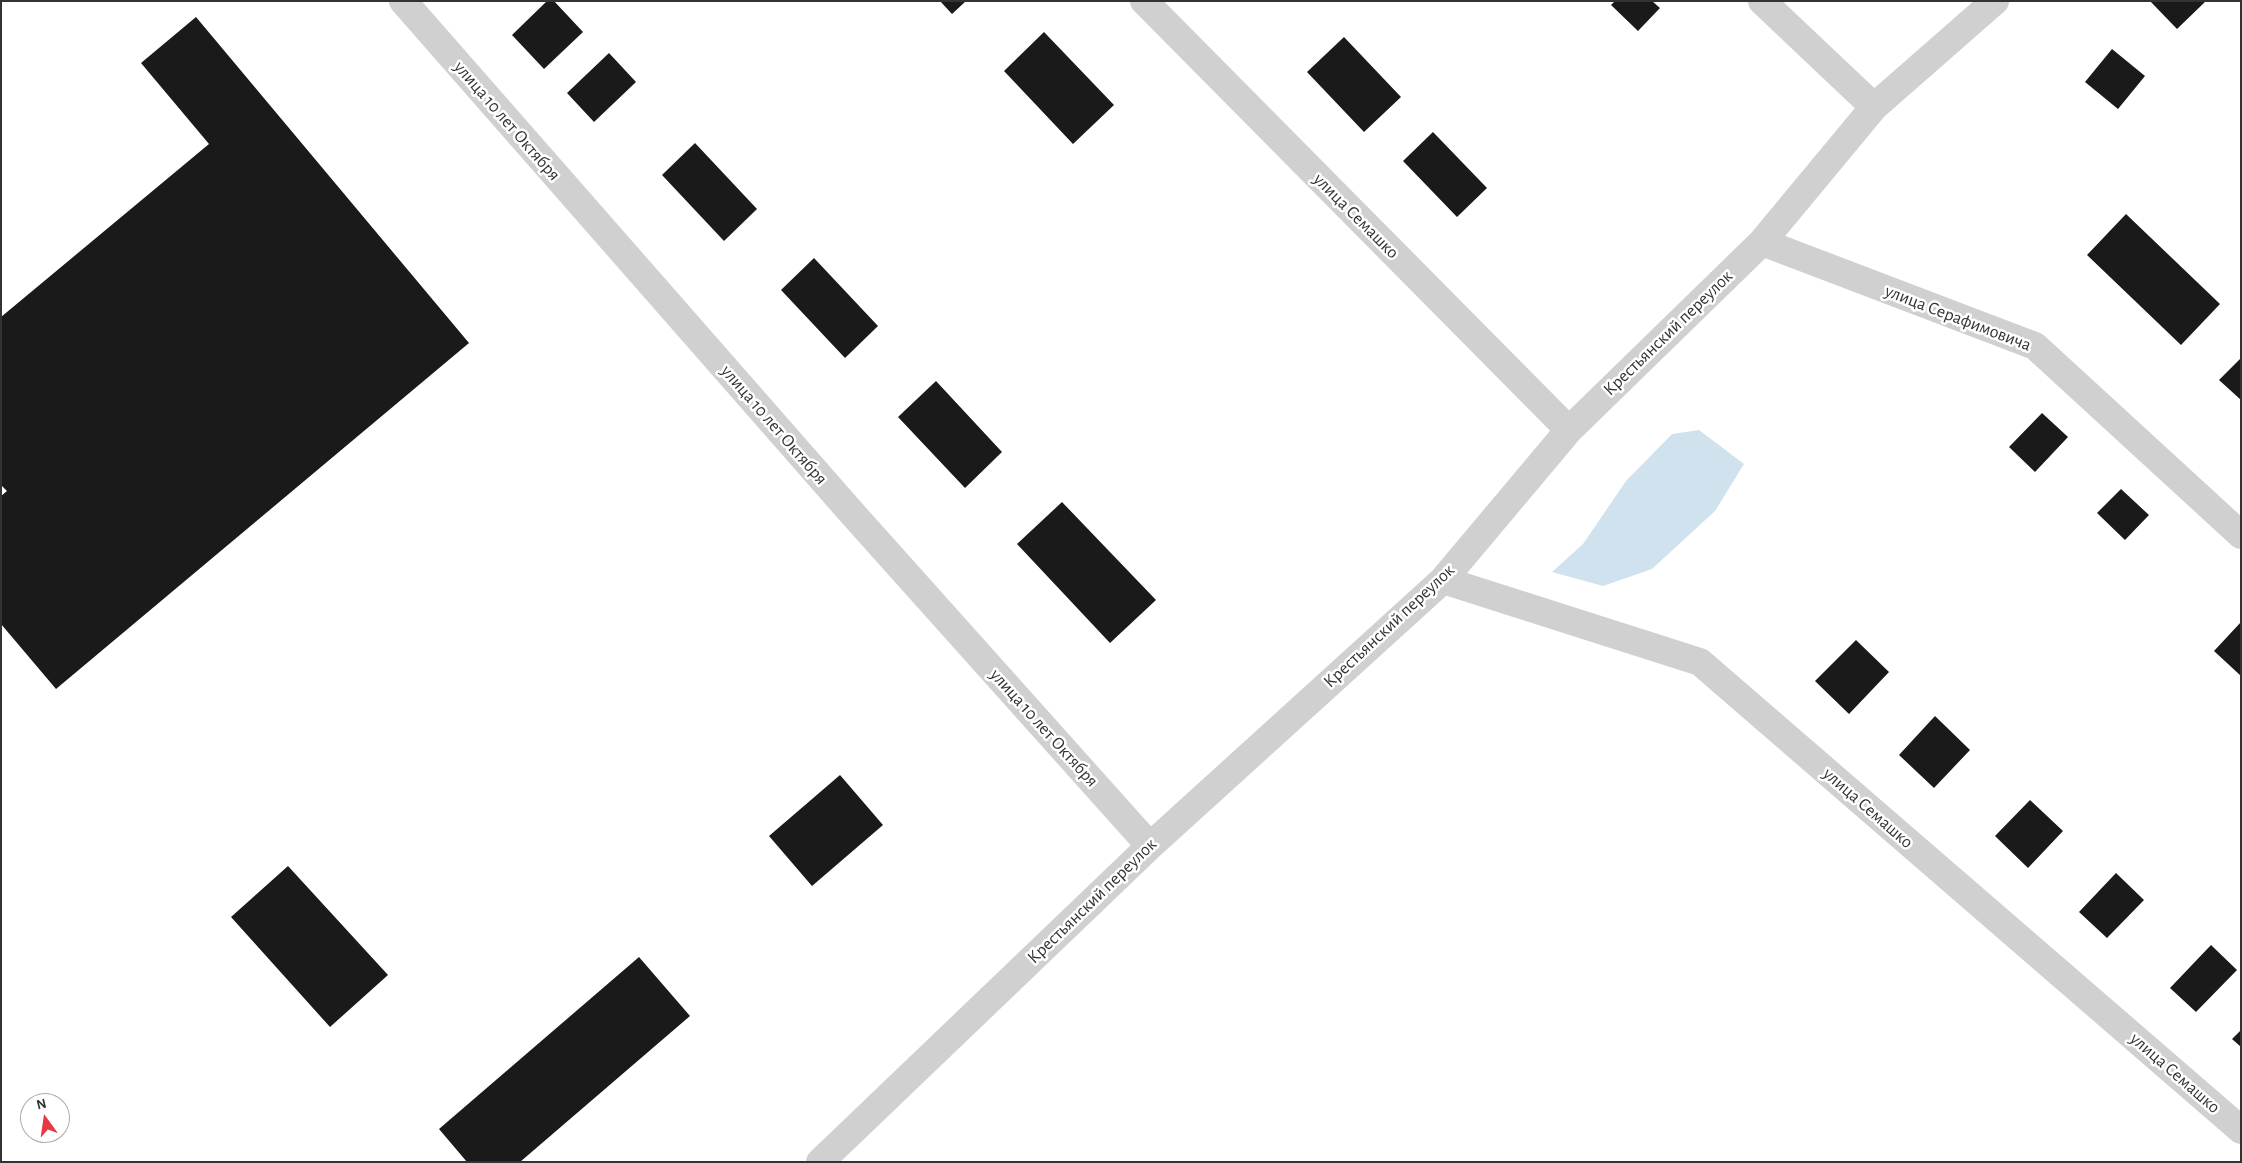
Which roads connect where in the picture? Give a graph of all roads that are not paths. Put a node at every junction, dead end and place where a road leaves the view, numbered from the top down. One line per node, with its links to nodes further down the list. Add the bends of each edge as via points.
1 (403, 1): 10 (street, улица 10 лет Октября, via 851,512)
2 (1144, 1): 7 (street, улица Семашко)
3 (1762, 1): 5 (street)
4 (1995, 1): 5 (street, Крестьянский переулок)
5 (1874, 107): 6 (street, Крестьянский переулок)
6 (1762, 242): 7 (street, Крестьянский переулок); 8 (street, улица Серафимовича, via 2035,346)
7 (1569, 430): 9 (street, Крестьянский переулок)
8 (2241, 535)
9 (1443, 580): 10 (street, Крестьянский переулок); 11 (street, улица Семашко, via 1700,662)
10 (1150, 846): 12 (street, Крестьянский переулок)
11 (2241, 1130)
12 (820, 1162)

